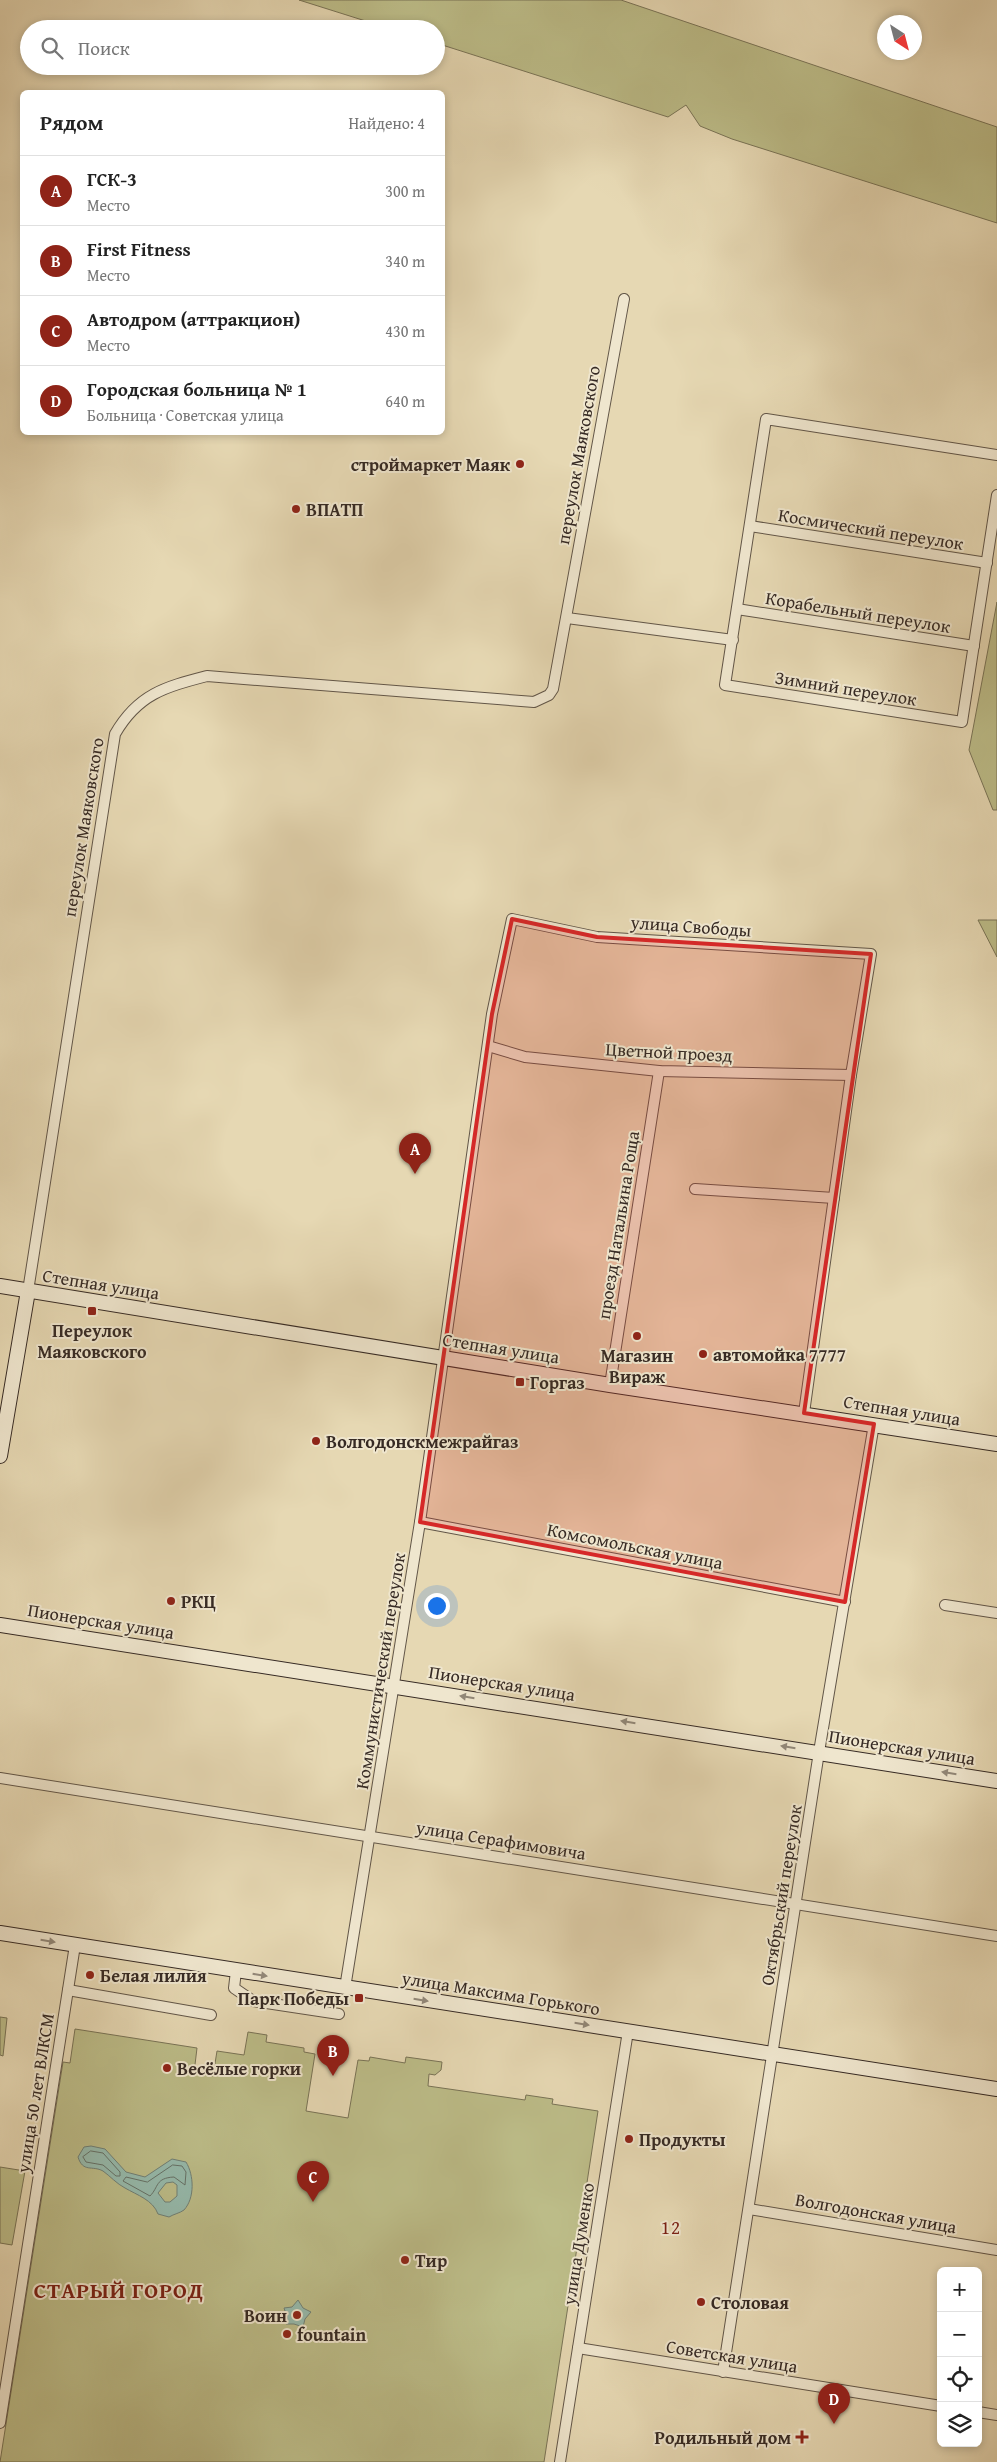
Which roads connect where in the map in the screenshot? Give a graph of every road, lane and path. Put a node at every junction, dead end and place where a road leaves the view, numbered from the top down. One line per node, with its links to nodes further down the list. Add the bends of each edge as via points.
1 (624, 299): 7 (street, переулок Маяковского)
2 (997, 455): 4 (street, via 766,420)
3 (997, 495): 5 (street)
4 (750, 526): 5 (street, Космический переулок); 6 (street)
5 (986, 563): 9 (street)
6 (737, 609): 8 (street); 9 (street, Корабельный переулок)
7 (568, 618): 8 (street); 17 (street, переулок Маяковского, via 553,688 549,695 534,702 207,676 156,691 126,716 116,734)
8 (733, 640): 9 (street, Зимний переулок, via 726,686 962,722)
9 (974, 646)
10 (512, 919): 11 (street, Коммунистический переулок, via 502,956); 13 (street, улица Свободы, via 596,937 871,954)
11 (488, 1046): 12 (street, Цветной проезд, via 525,1057); 18 (street, Коммунистический переулок)
12 (659, 1071): 13 (street, Цветной проезд); 19 (street, проезд Натальина Роща)
13 (851, 1075): 15 (street)
14 (695, 1189): 15 (street)
15 (834, 1198): 20 (street)
16 (0, 1286): 17 (street, Степная улица)
17 (28, 1291): 18 (street, Степная улица); 23 (street, переулок Маяковского)
18 (443, 1358): 19 (street, Степная улица); 24 (street, Коммунистический переулок)
19 (610, 1385): 20 (street, Степная улица)
20 (804, 1413): 21 (street, Степная улица)
21 (874, 1424): 22 (street, Степная улица); 25 (street, Октябрьский переулок)
22 (997, 1444)
23 (0, 1456)
24 (420, 1522): 25 (street, Комсомольская улица); 29 (street, Коммунистический переулок)
25 (845, 1602): 30 (street, Октябрьский переулок)
26 (945, 1605): 27 (street)
27 (997, 1613)
28 (0, 1625): 29 (street, Пионерская улица)
29 (394, 1685): 30 (street, Пионерская улица, one-way to 29); 33 (street, Коммунистический переулок)
30 (819, 1752): 32 (street, Пионерская улица, one-way to 30); 34 (street, Октябрьский переулок)
31 (0, 1778): 33 (street, улица Серафимовича)
32 (997, 1781)
33 (370, 1835): 34 (street, улица Серафимовича); 39 (street, Коммунистический переулок)
34 (797, 1904): 36 (street, улица Серафимовича); 44 (street, Октябрьский переулок)
35 (0, 1933): 37 (street, улица Максима Горького, one-way to 37)
36 (997, 1936)
37 (75, 1945): 38 (street, улица Максима Горького); 40 (street, улица 50 лет ВЛКСМ)
38 (236, 1971): 39 (street, улица Максима Горького, one-way to 39); 41 (street, via 234,1988 254,2001)
39 (345, 1988): 43 (street, улица Максима Горького, one-way to 43)
40 (68, 1990): 42 (street); 53 (street, улица 50 лет ВЛКСМ)
41 (339, 2014)
42 (211, 2015)
43 (628, 2031): 44 (street, улица Максима Горького); 48 (street, улица Думенко)
44 (772, 2055): 45 (street, улица Максима Горького); 46 (street, Октябрьский переулок)
45 (997, 2090)
46 (749, 2209): 47 (street, Волгодонская улица); 49 (street, Октябрьский переулок)
47 (997, 2250)
48 (578, 2348): 49 (street, Советская улица); 54 (street, улица Думенко)
49 (723, 2372): 50 (street, Советская улица)
50 (937, 2405)
51 (982, 2413): 52 (street)
52 (997, 2415)
53 (0, 2423)
54 (560, 2462)

